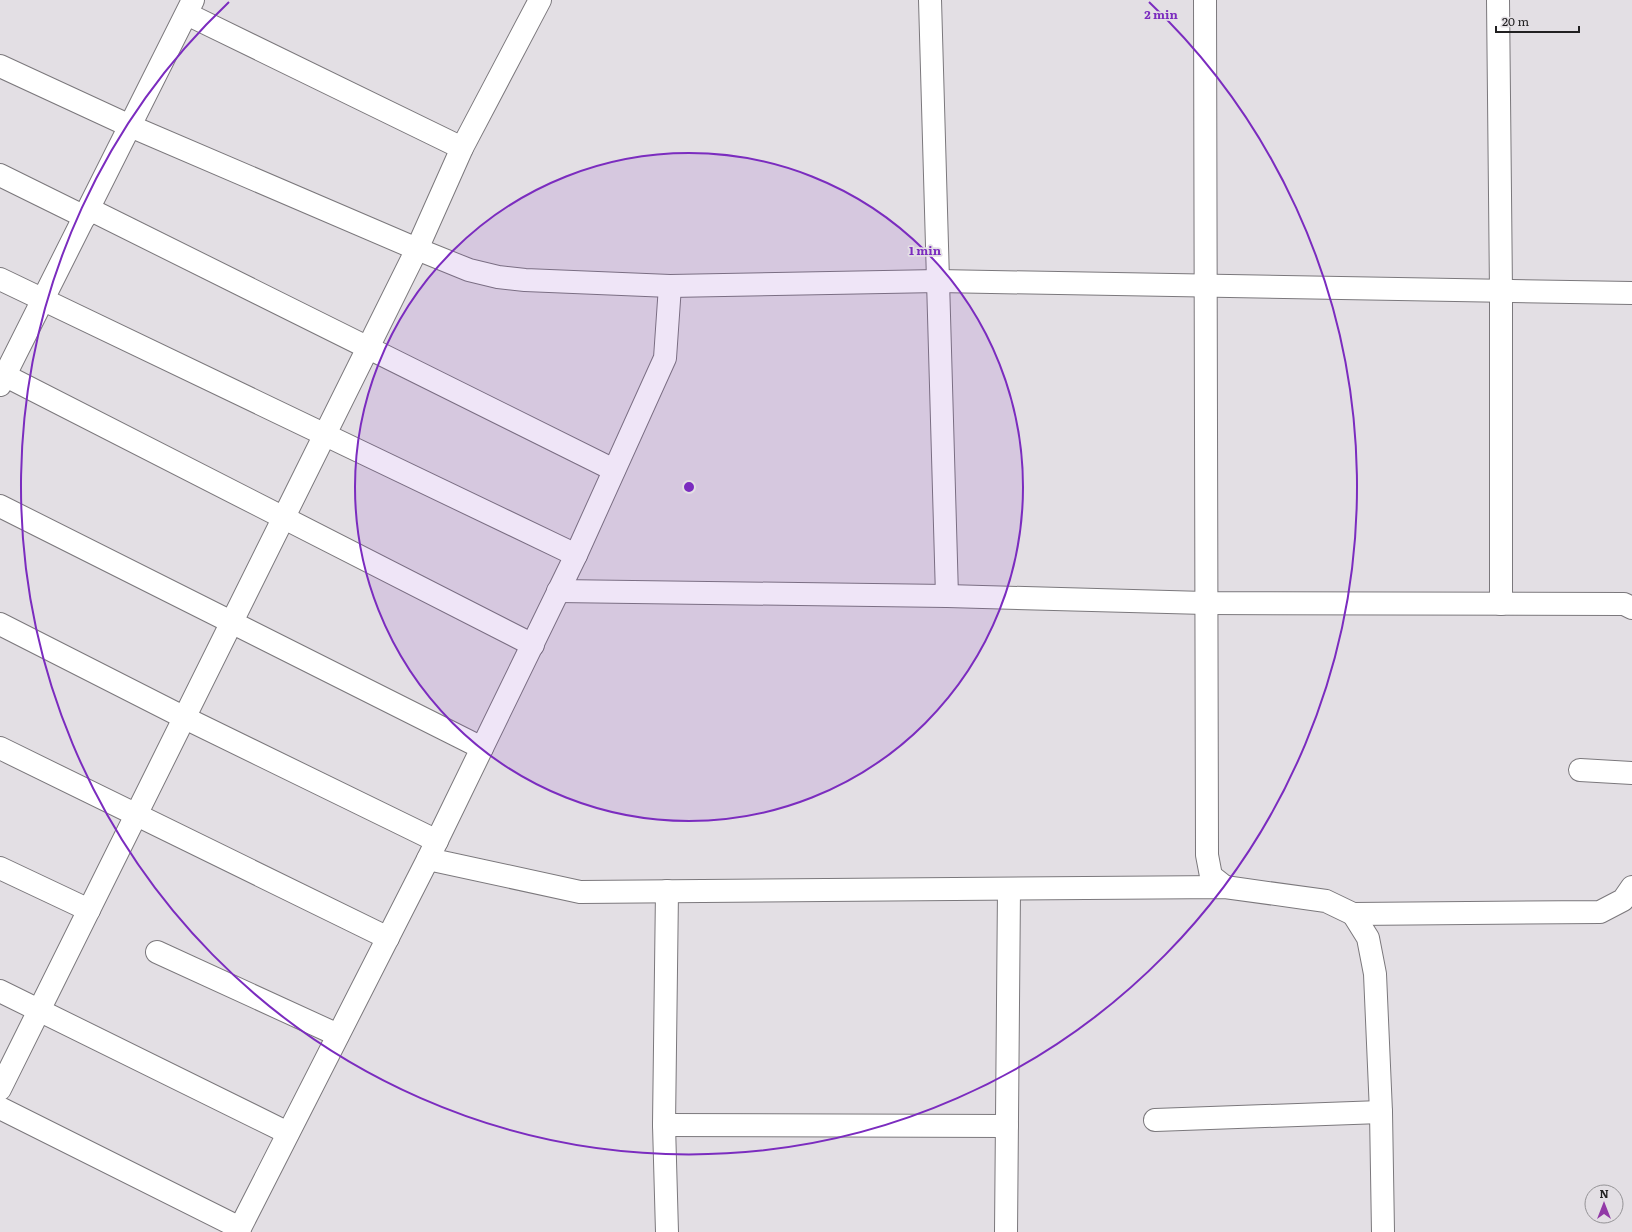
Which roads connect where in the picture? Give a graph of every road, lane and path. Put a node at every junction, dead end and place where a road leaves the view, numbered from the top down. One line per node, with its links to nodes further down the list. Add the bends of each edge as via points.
1 (540, 0): 8 (street)
2 (930, 0): 13 (street)
3 (1206, 0): 14 (street)
4 (1498, 0): 16 (street)
5 (190, 7): 7 (street); 8 (street)
6 (0, 66): 7 (street)
7 (130, 126): 10 (street); 11 (street)
8 (462, 148): 11 (street)
9 (0, 175): 10 (street)
10 (87, 213): 18 (street); 19 (street)
11 (417, 249): 15 (street, via 469,270 498,277); 19 (street)
12 (0, 279): 18 (street)
13 (938, 280): 14 (street); 15 (street); 27 (street)
14 (1206, 285): 16 (street); 28 (street)
15 (670, 286): 22 (street, via 665,358)
16 (1501, 292): 17 (street); 29 (street)
17 (1632, 293)
18 (42, 300): 20 (street); 21 (street)
19 (367, 348): 21 (street); 22 (street)
20 (2, 378): 24 (street)
21 (325, 435): 24 (street); 25 (street)
22 (614, 470): 25 (street)
23 (0, 506): 31 (street)
24 (283, 518): 31 (street); 33 (street)
25 (576, 555): 26 (street)
26 (558, 591): 27 (street); 33 (street)
27 (947, 596): 28 (street)
28 (1206, 603): 29 (street); 42 (street, via 1207,855 1211,876)
29 (1501, 604): 30 (street, via 1624,604)
30 (1632, 608)
31 (232, 622): 34 (street); 36 (street)
32 (0, 624): 34 (street)
33 (533, 645): 36 (street)
34 (185, 718): 39 (street); 40 (street)
35 (0, 748): 39 (street)
36 (482, 748): 40 (street)
37 (1580, 770): 38 (street)
38 (1632, 772)
39 (137, 814): 46 (street); 48 (street)
40 (432, 850): 45 (street, via 580,892); 48 (street)
41 (0, 868): 46 (street)
42 (1225, 887): 44 (street); 47 (street, via 1326,901)
43 (1632, 887): 47 (street, via 1623,900 1600,912)
44 (1009, 889): 45 (street); 58 (street)
45 (668, 891): 57 (street)
46 (89, 910): 51 (street)
47 (1353, 914): 55 (street, via 1368,938 1375,974)
48 (388, 938): 52 (street)
49 (157, 952): 52 (street)
50 (0, 991): 51 (street)
51 (39, 1009): 53 (street); 59 (street)
52 (338, 1035): 59 (street)
53 (0, 1089)
54 (0, 1108): 60 (street)
55 (1381, 1112): 56 (street); 63 (street)
56 (1155, 1120)
57 (664, 1125): 58 (street); 61 (street)
58 (1007, 1126): 62 (street)
59 (288, 1133): 60 (street)
60 (239, 1230)
61 (667, 1232)
62 (1006, 1232)
63 (1383, 1232)

